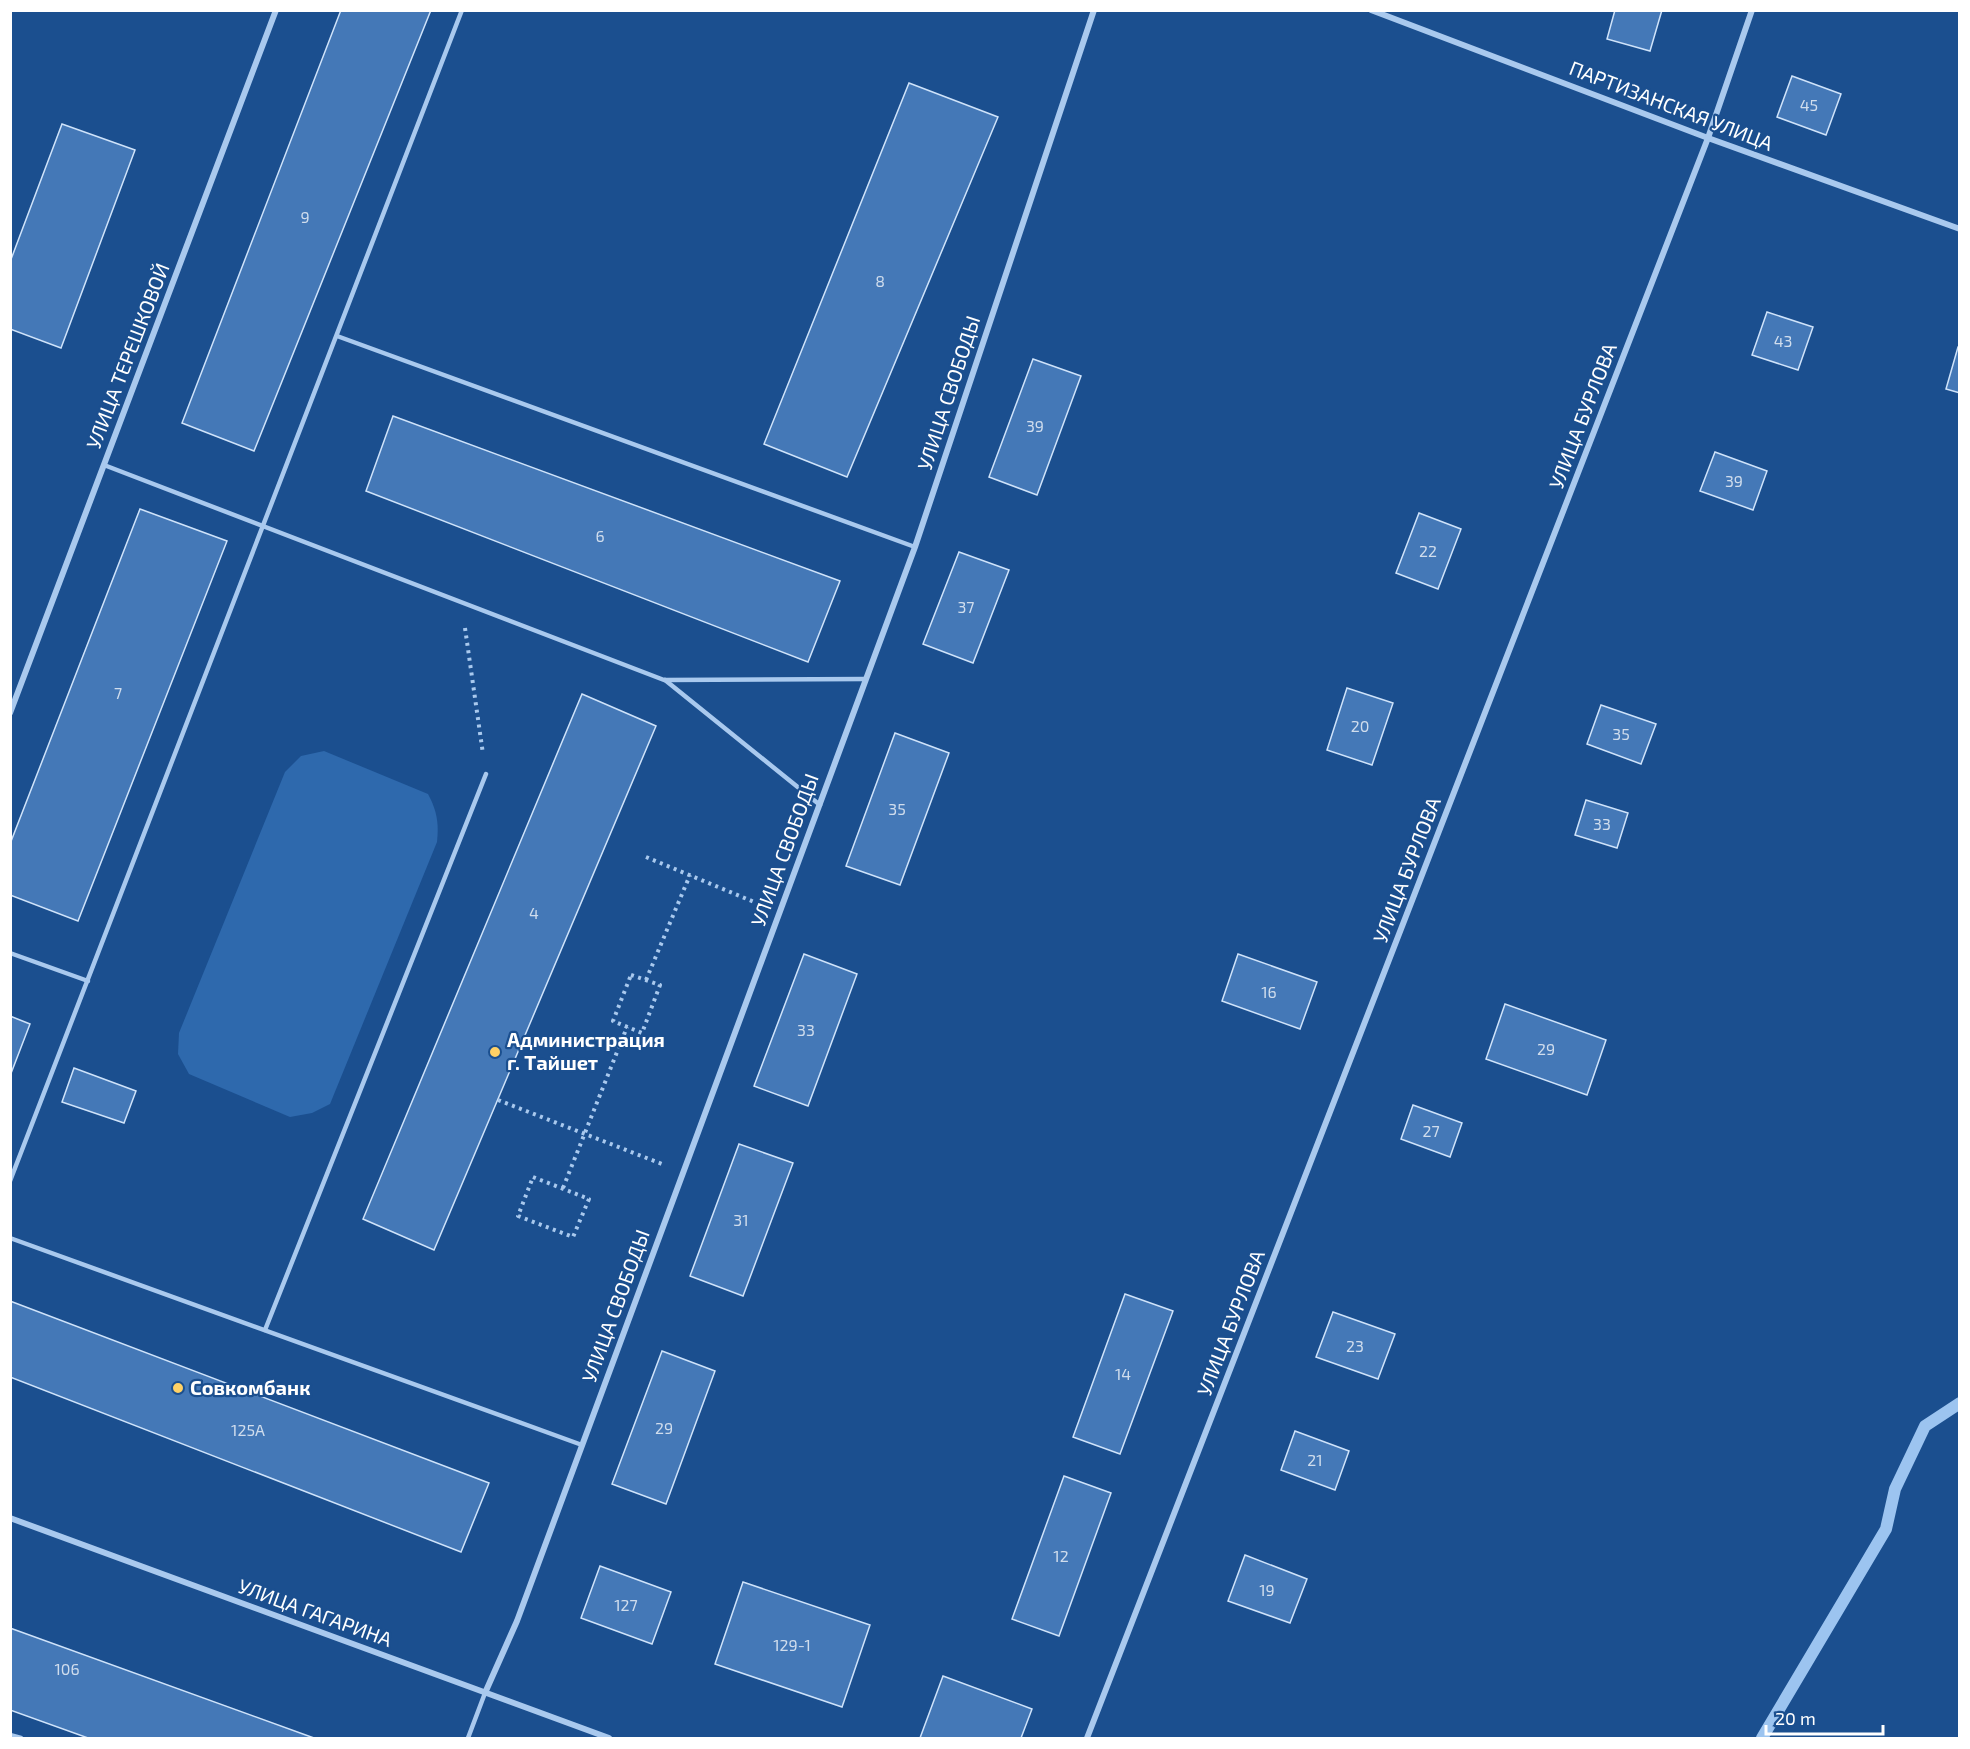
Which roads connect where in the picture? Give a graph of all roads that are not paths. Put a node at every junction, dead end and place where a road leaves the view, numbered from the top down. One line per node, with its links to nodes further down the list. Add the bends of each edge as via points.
1 (276, 10): 9 (street, УЛИЦА ТЕРЕШКОВОЙ)
2 (462, 10): 8 (lane)
3 (1094, 10): 11 (street, УЛИЦА СВОБОДЫ)
4 (1371, 10): 6 (street, ПАРТИЗАНСКАЯ УЛИЦА)
5 (1752, 10): 6 (street, УЛИЦА БУРЛОВА)
6 (1708, 138): 7 (street, ПАРТИЗАНСКАЯ УЛИЦА); 29 (street, УЛИЦА БУРЛОВА)
7 (1959, 229)
8 (337, 336): 10 (lane); 11 (lane)
9 (104, 465): 10 (lane); 14 (street, УЛИЦА ТЕРЕШКОВОЙ)
10 (263, 527): 13 (lane); 18 (lane)
11 (915, 547): 12 (street, УЛИЦА СВОБОДЫ)
12 (866, 679): 13 (lane); 16 (street, УЛИЦА СВОБОДЫ)
13 (664, 680): 16 (lane)
14 (10, 713)
15 (486, 774): 21 (lane)
16 (820, 805): 22 (street, УЛИЦА СВОБОДЫ)
17 (10, 953): 18 (lane)
18 (88, 981): 19 (lane)
19 (10, 1181)
20 (10, 1238): 21 (lane)
21 (265, 1330): 22 (lane)
22 (582, 1445): 24 (street, УЛИЦА СВОБОДЫ, via 517,1621)
23 (10, 1518): 24 (street, УЛИЦА ГАГАРИНА)
24 (485, 1693): 27 (lane); 28 (street, УЛИЦА ГАГАРИНА)
25 (10, 1735): 26 (lane)
26 (21, 1738)
27 (468, 1738)
28 (609, 1738)
29 (1087, 1738)

